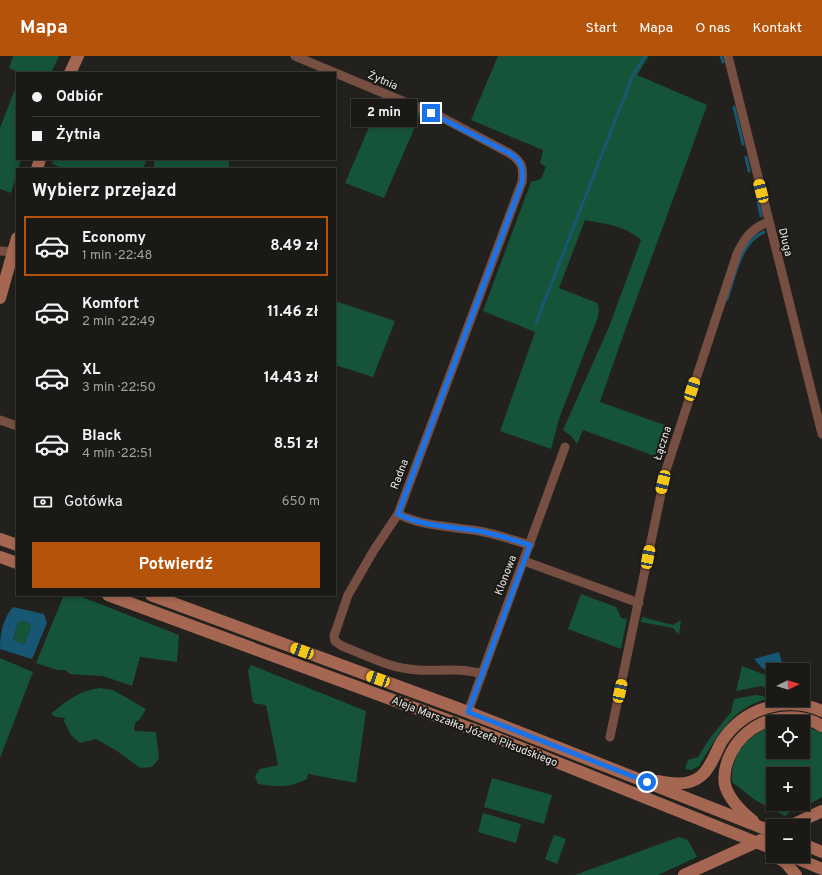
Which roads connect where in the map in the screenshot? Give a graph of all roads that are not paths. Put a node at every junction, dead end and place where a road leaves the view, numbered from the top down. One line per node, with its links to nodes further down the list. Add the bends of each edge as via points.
1 (78, 56): 4 (main road)
2 (295, 56): 5 (street, Żytnia)
3 (728, 56): 8 (street, Długa)
4 (70, 72)
5 (333, 72)
6 (336, 73): 7 (street, Żytnia, via 443,118 509,153)
7 (522, 165): 17 (street, Radna, via 522,182)
8 (769, 222): 15 (street, Długa); 26 (street, Łączna, via 755,228 744,239 730,272 666,470)
9 (16, 242): 11 (main road)
10 (0, 251): 11 (street)
11 (13, 252): 12 (main road)
12 (0, 298)
13 (0, 420): 14 (street)
14 (16, 426)
15 (822, 434)
16 (565, 447): 20 (street, Klonowa)
17 (398, 514): 20 (street, via 425,525 481,532); 27 (street, Radna, via 348,595 334,636 335,641 399,667 414,670 469,670)
18 (0, 539): 19 (main road)
19 (16, 545)
20 (530, 545): 22 (street, Klonowa)
21 (0, 557): 23 (main road)
22 (524, 561): 26 (street); 27 (street, Klonowa)
23 (16, 563)
24 (111, 596): 38 (main road, Aleja Marszałka Józefa Piłsudskiego, via 492,737)
25 (154, 596): 29 (main road, Aleja Marszałka Józefa Piłsudskiego)
26 (639, 604): 31 (street, Łączna)
27 (482, 674): 29 (street, Klonowa)
28 (822, 711): 32 (main road, via 797,704 761,709 737,724 724,739 702,775 688,782 670,783)
29 (468, 712): 32 (main road, Aleja Marszałka Józefa Piłsudskiego)
30 (822, 726): 35 (main road, via 802,718 774,719 749,730 734,747 725,767 727,789 740,809)
31 (610, 737)
32 (632, 776): 36 (main road, Aleja Marszałka Józefa Piłsudskiego)
33 (820, 811): 34 (main road)
34 (804, 819)
35 (766, 829)
36 (766, 830)
37 (766, 833): 46 (main road)
38 (738, 834): 39 (main road, Aleja Marszałka Józefa Piłsudskiego); 41 (main road)
39 (766, 846)
40 (810, 847): 42 (main road)
41 (766, 851)
42 (822, 852)
43 (787, 863): 47 (main road)
44 (809, 863): 45 (main road)
45 (822, 868)
46 (684, 875)
47 (796, 875)

